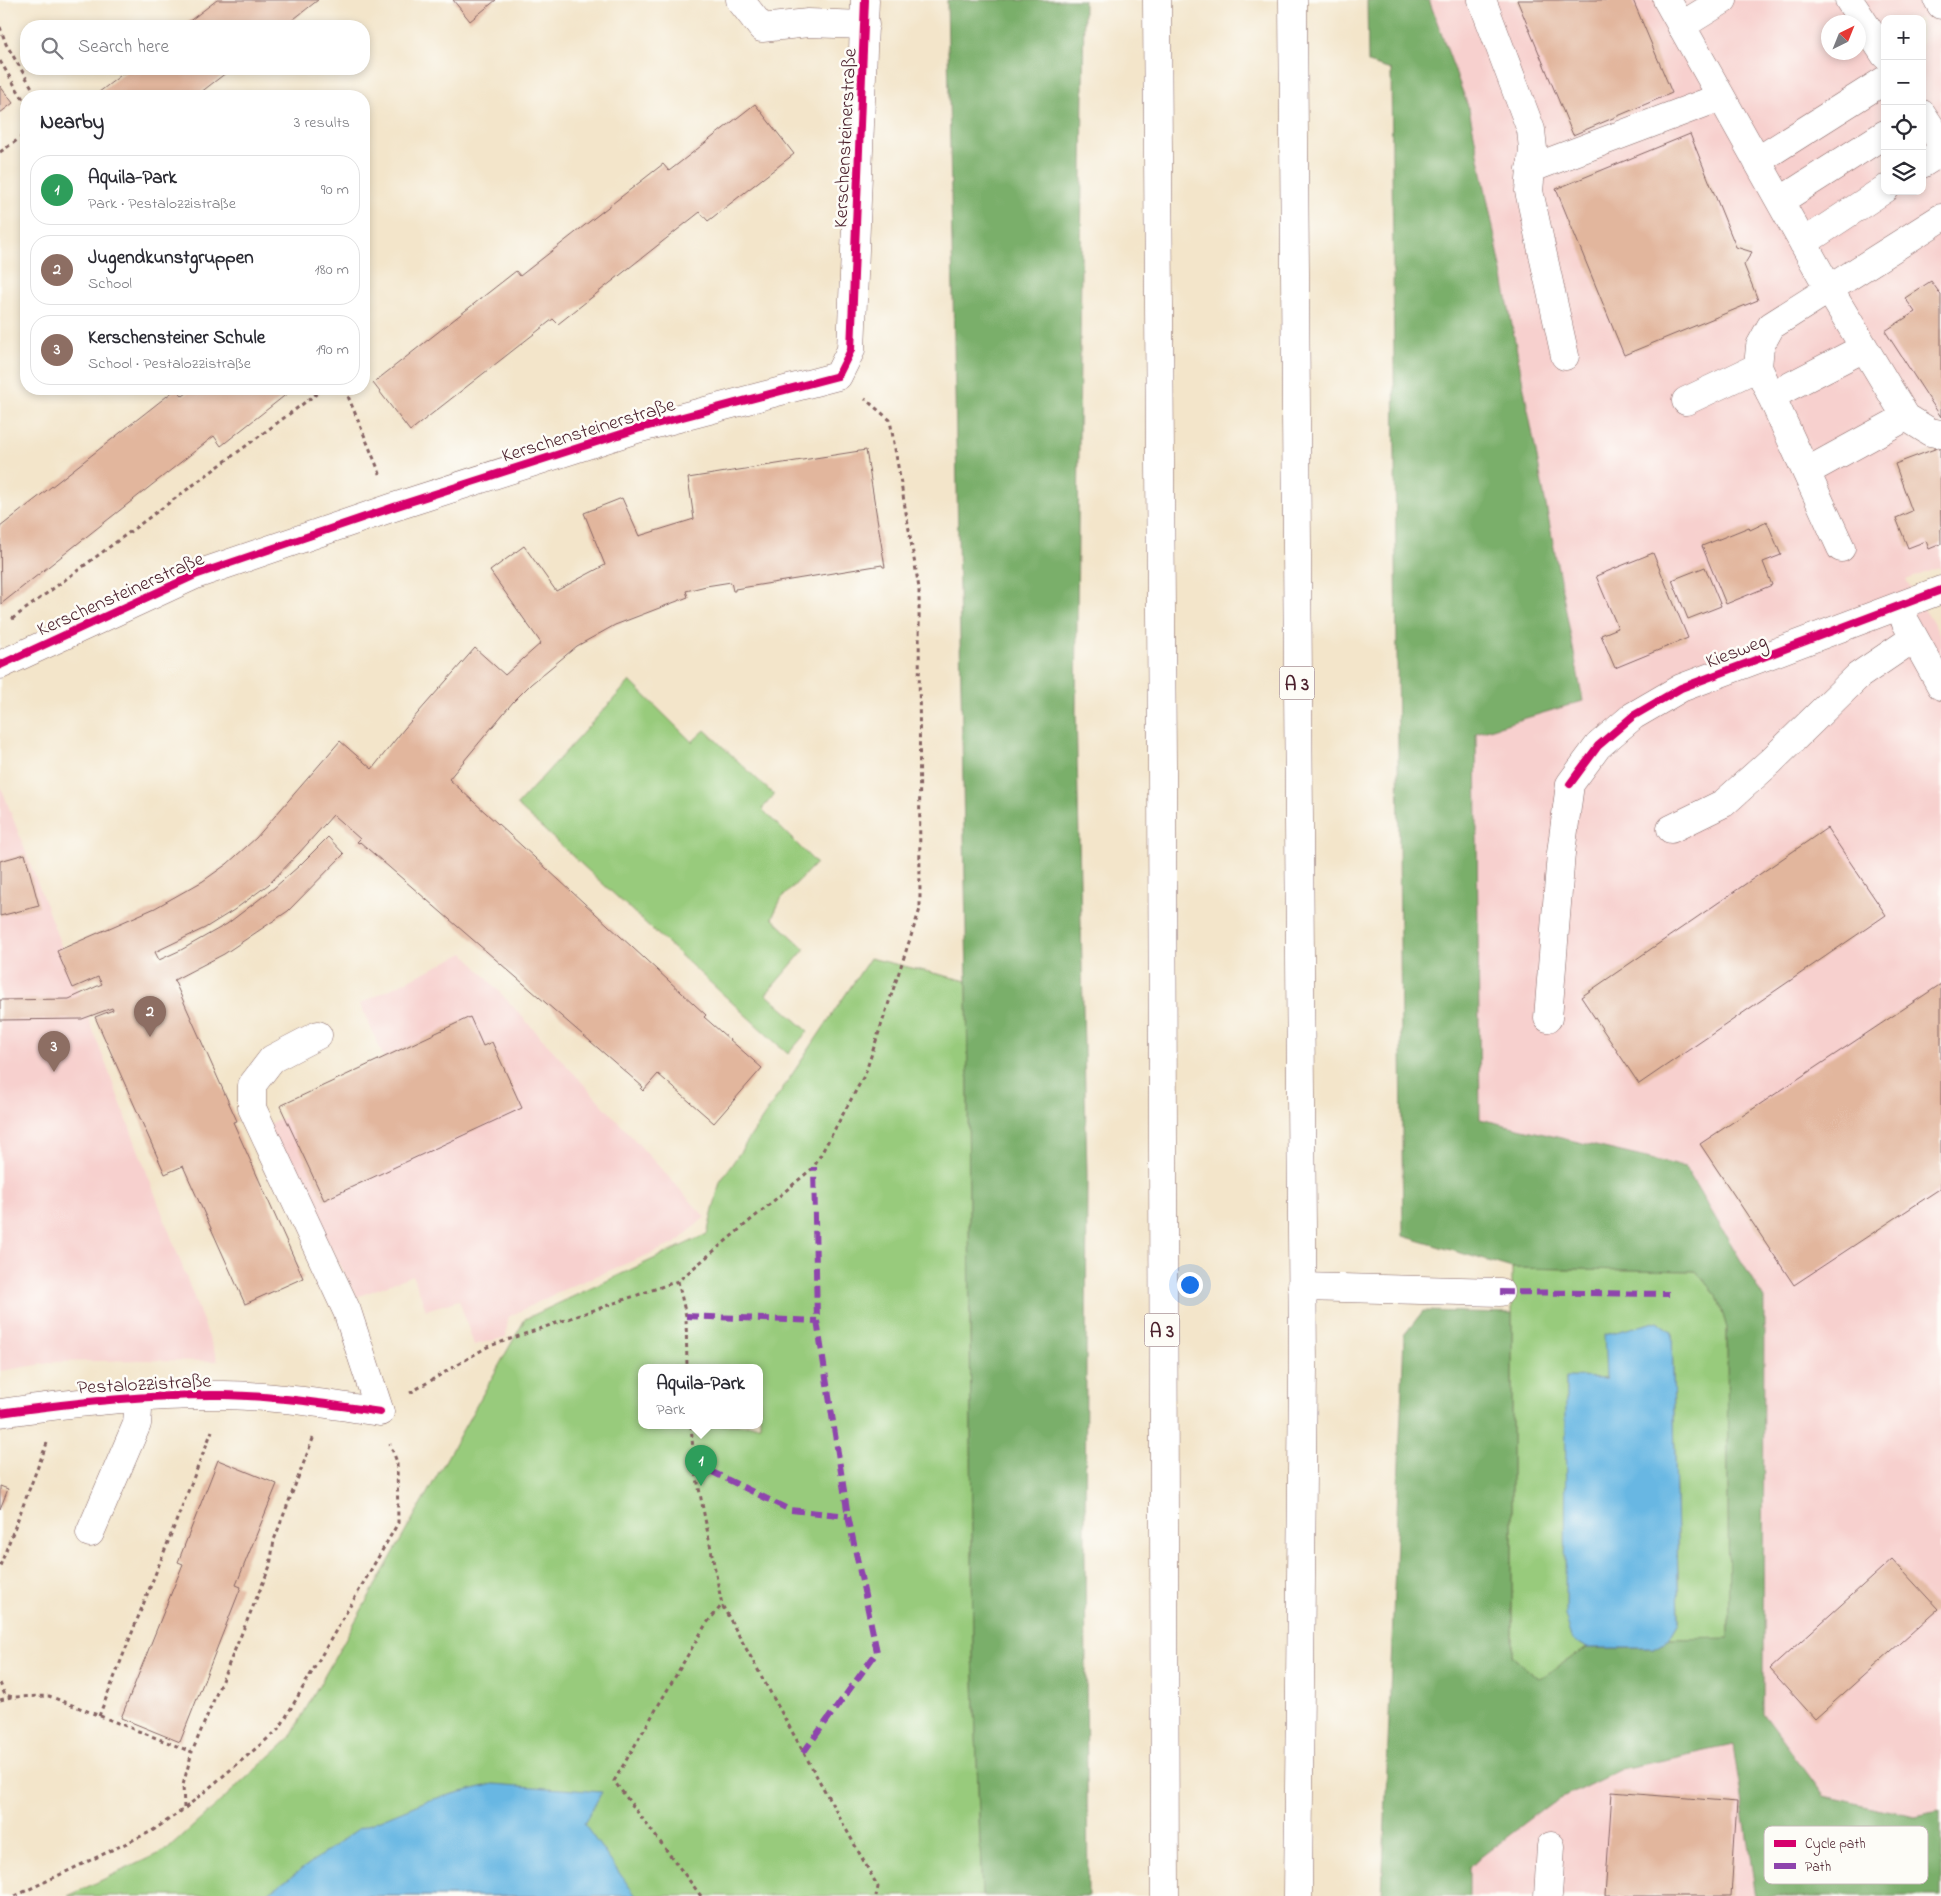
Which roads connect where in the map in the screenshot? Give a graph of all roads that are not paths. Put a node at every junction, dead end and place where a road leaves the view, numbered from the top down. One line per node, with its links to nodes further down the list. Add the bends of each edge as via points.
1 (740, 0): 10 (main road, via 762,28)
2 (1157, 0): 50 (main road, A 3)
3 (1293, 0): 44 (main road, A 3)
4 (1482, 0): 21 (main road, via 1532,130)
5 (1666, 0): 11 (main road)
6 (1723, 0): 11 (main road)
7 (1849, 0): 12 (main road)
8 (1938, 0): 9 (main road)
9 (1941, 5)
10 (865, 12): 39 (main road, Kerschensteinerstraße, via 851,350 838,376 637,429 195,575)
11 (1681, 26): 14 (main road)
12 (1881, 49)
13 (1881, 83): 19 (main road)
14 (1721, 97): 19 (main road); 21 (main road)
15 (1926, 120): 17 (main road)
16 (1881, 137): 23 (main road)
17 (1941, 143)
18 (1941, 152): 20 (main road)
19 (1757, 161): 23 (main road)
20 (1926, 161)
21 (1530, 169): 28 (main road, via 1529,191)
22 (1881, 192): 25 (main road)
23 (1780, 201): 25 (main road)
24 (1941, 218): 26 (main road)
25 (1803, 243): 26 (main road)
26 (1829, 290): 27 (main road); 29 (main road, via 1771,326 1760,346)
27 (1864, 348): 30 (main road); 32 (main road)
28 (1565, 356)
29 (1758, 368): 30 (main road); 31 (main road)
30 (1771, 396): 34 (main road)
31 (1686, 402)
32 (1906, 417): 33 (main road, via 1930,432); 34 (main road)
33 (1941, 434)
34 (1806, 472): 35 (main road)
35 (1841, 548)
36 (1941, 590): 37 (main road, Kiesweg)
37 (1897, 606): 38 (main road); 42 (main road, Kiesweg, via 1681,688 1633,716 1598,746 1570,784)
38 (1914, 638): 40 (main road); 41 (main road, via 1858,676 1724,802)
39 (0, 665)
40 (1941, 686)
41 (1671, 829)
42 (1548, 1018)
43 (318, 1035): 46 (main road, Pestalozzistraße, via 272,1059 252,1085 252,1108 346,1311 380,1412 327,1403 226,1395)
44 (1302, 1287): 45 (main road); 51 (main road, A 3)
45 (1500, 1292)
46 (139, 1397): 47 (main road, Pestalozzistraße); 48 (main road, via 137,1424)
47 (0, 1413)
48 (90, 1533)
49 (1551, 1846): 52 (main road)
50 (1165, 1896)
51 (1298, 1896)
52 (1548, 1896)

